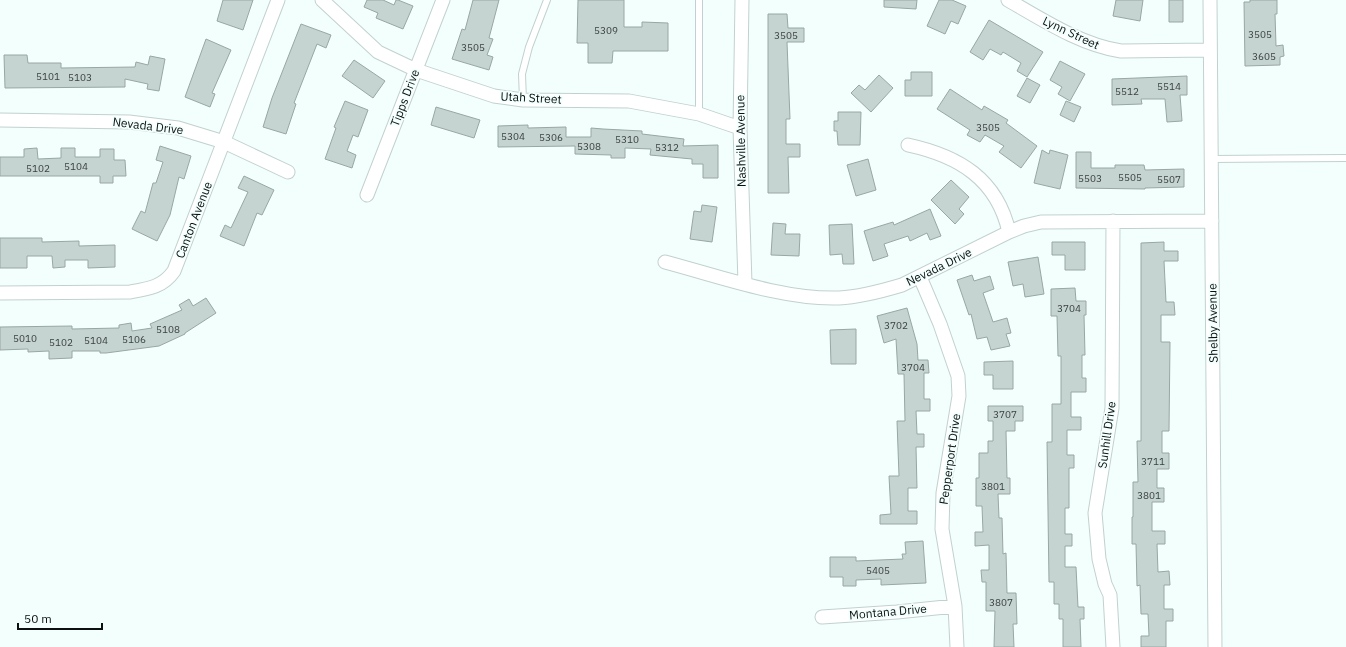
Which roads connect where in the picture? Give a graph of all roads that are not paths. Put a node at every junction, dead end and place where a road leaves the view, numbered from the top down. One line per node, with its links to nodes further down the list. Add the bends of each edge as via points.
1 (278, 0): 15 (street, Canton Avenue)
2 (322, 0): 10 (street, Utah Street, via 378,52)
3 (443, 0): 10 (street, Tipps Drive)
4 (547, 0): 11 (lane, via 529,47 522,74)
5 (699, 0): 12 (lane)
6 (742, 0): 14 (street, Nashville Avenue)
7 (1008, 0): 9 (street, Lynn Street, via 1090,44 1109,49)
8 (1210, 0): 9 (street, Shelby Avenue)
9 (1210, 50): 18 (street, Shelby Avenue)
10 (416, 70): 11 (street, Utah Street, via 494,96); 20 (street, Tipps Drive)
11 (523, 100): 12 (street, Utah Street, via 629,101)
12 (699, 114): 14 (street, Utah Street)
13 (0, 120): 15 (street, Nevada Drive, via 129,122 178,128)
14 (740, 128): 26 (street, Nashville Avenue)
15 (224, 142): 19 (street, Nevada Drive); 27 (street, Canton Avenue, via 174,271 168,280 147,289 130,292)
16 (908, 145): 23 (street, via 930,149 953,159 979,176 1005,212)
17 (1346, 158): 18 (lane)
18 (1212, 159): 22 (street, Shelby Avenue)
19 (288, 172)
20 (367, 195)
21 (1112, 221): 22 (street, Nevada Drive); 23 (street, Nevada Drive, via 1041,222); 31 (street, Sunhill Drive, via 1112,408 1095,512 1099,559 1110,595)
22 (1212, 221): 32 (street, Shelby Avenue)
23 (1009, 232): 25 (street, Nevada Drive)
24 (665, 262): 26 (street, Nevada Drive)
25 (920, 277): 26 (street, Nevada Drive, via 885,290 839,298 806,296); 28 (street, Pepperport Drive, via 958,376 959,396 943,493 942,529)
26 (745, 283)
27 (0, 293)
28 (955, 606): 29 (street, Montana Drive); 30 (street, Pepperport Drive)
29 (822, 617)
30 (957, 647)
31 (1113, 647)
32 (1215, 647)

